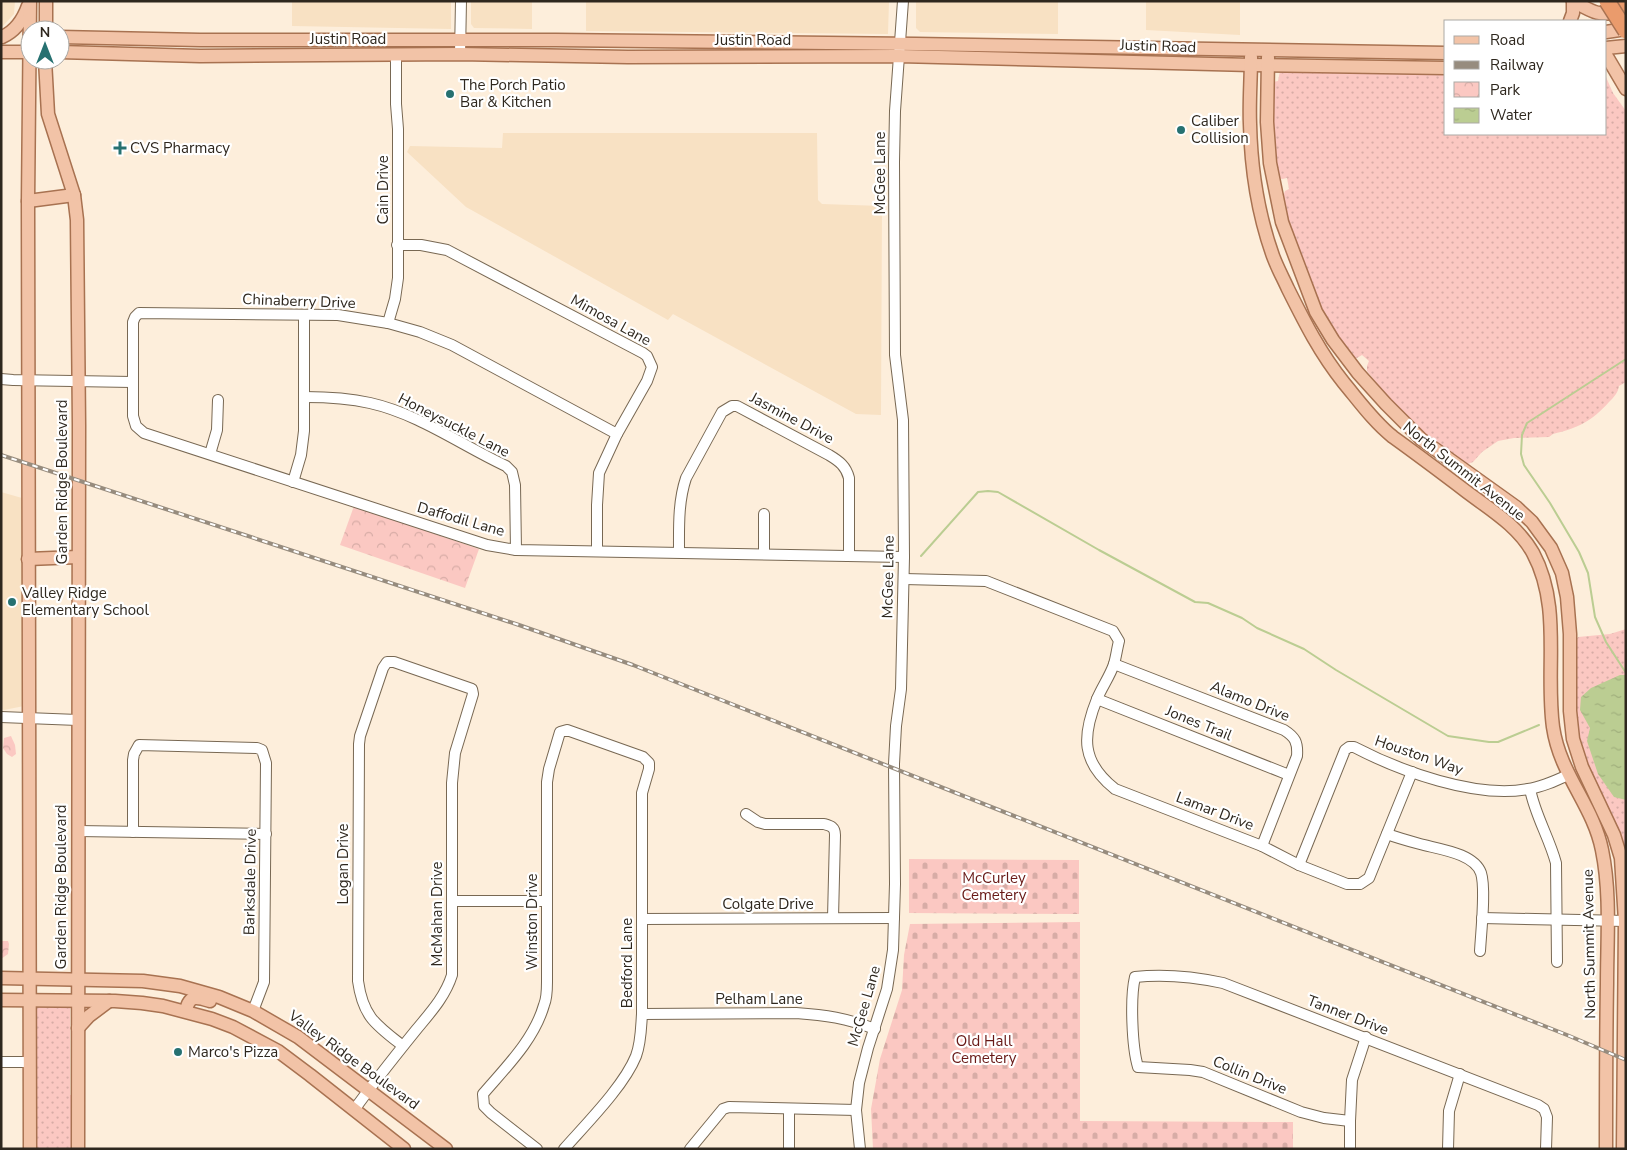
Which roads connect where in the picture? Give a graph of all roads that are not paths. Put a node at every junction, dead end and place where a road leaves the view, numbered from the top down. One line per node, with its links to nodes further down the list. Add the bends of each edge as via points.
1 (29, 1): 8 (main road); 14 (main road, via 21,22)
2 (46, 1): 9 (main road)
3 (461, 1): 19 (street)
4 (903, 1): 23 (street, McGee Lane)
5 (1573, 1): 7 (main road, via 1604,15); 10 (main road); 11 (main road)
6 (1600, 1): 7 (highway, bridge)
7 (1619, 6): 12 (highway, bridge)
8 (30, 20)
9 (46, 20)
10 (1570, 20)
11 (1584, 20)
12 (1626, 30): 13 (main road)
13 (1607, 32)
14 (1, 37): 15 (main road)
15 (20, 37)
16 (70, 37): 17 (main road, Justin Road)
17 (200, 40): 18 (main road, Justin Road); 32 (main road)
18 (334, 40): 19 (main road, Justin Road); 33 (main road)
19 (460, 40): 20 (main road, Justin Road); 30 (street)
20 (694, 41): 23 (main road, Justin Road); 34 (main road)
21 (1626, 46): 22 (main road)
22 (1607, 48)
23 (900, 50): 24 (main road, Justin Road); 34 (main road, Justin Road); 36 (main road, Justin Road); 70 (street, McGee Lane, via 894,162 895,355 903,420)
24 (1251, 50): 25 (main road, Justin Road); 36 (main road, North Summit Avenue)
25 (1268, 50): 29 (main road, Justin Road); 37 (main road, North Summit Avenue)
26 (1, 52): 27 (main road)
27 (20, 52)
28 (70, 52): 32 (main road, Justin Road)
29 (1444, 53)
30 (460, 54): 31 (main road, Justin Road); 34 (main road, Justin Road)
31 (396, 55): 33 (main road, Justin Road); 46 (street, Cain Drive)
32 (202, 56): 33 (main road, Justin Road)
33 (334, 56)
34 (694, 57)
35 (1607, 57): 41 (main road)
36 (1251, 65): 37 (main road, Justin Road); 43 (main road, North Summit Avenue, via 1250,123)
37 (1268, 65): 38 (main road, Justin Road); 42 (main road, North Summit Avenue, via 1266,122)
38 (1444, 68)
39 (30, 70): 45 (main road)
40 (46, 70): 44 (main road, Garden Ridge Boulevard, via 48,114)
41 (1626, 89)
42 (1274, 182): 43 (main road); 50 (main road, North Summit Avenue, via 1282,222 1316,312)
43 (1256, 188): 51 (main road, North Summit Avenue, via 1273,258 1316,345)
44 (74, 195): 45 (main road); 54 (main road, Garden Ridge Boulevard, via 78,227)
45 (28, 201): 53 (main road)
46 (398, 245): 49 (street, Cain Drive, via 398,278); 58 (street, Mimosa Lane, via 447,250 647,356 652,367 647,381)
47 (304, 315): 48 (street, Chinaberry Drive, via 139,313); 49 (street, Chinaberry Drive, via 338,315); 56 (street)
48 (135, 317): 55 (street, Daffodil Lane)
49 (388, 323): 58 (street, Chinaberry Drive, via 452,345)
50 (1354, 366): 51 (main road); 60 (main road, North Summit Avenue, via 1383,401 1421,438)
51 (1339, 376): 62 (main road, North Summit Avenue, via 1387,432)
52 (1, 379): 53 (street)
53 (28, 380): 54 (street); 71 (main road)
54 (78, 380): 55 (street); 69 (main road, Garden Ridge Boulevard)
55 (132, 382): 59 (street, Daffodil Lane, via 133,416 138,429)
56 (305, 397): 61 (street, via 301,455); 64 (street, Honeysuckle Lane, via 355,400 385,407 426,424 506,466 512,472 515,485)
57 (218, 400): 59 (street, via 217,430)
58 (617, 434): 65 (street, Mimosa Lane, via 598,480)
59 (210, 454): 61 (street, Daffodil Lane)
60 (1473, 476): 62 (main road); 74 (main road, North Summit Avenue, via 1516,507 1551,548 1562,573)
61 (293, 482): 64 (street, Daffodil Lane, via 487,545)
62 (1463, 489): 73 (main road, North Summit Avenue, via 1524,538 1545,582)
63 (764, 514): 67 (street)
64 (516, 550): 65 (street, Daffodil Lane)
65 (597, 551): 66 (street, Daffodil Lane)
66 (679, 552): 67 (street, Daffodil Lane); 68 (street, Jasmine Drive, via 680,508 685,484 722,412 737,406 829,455 846,468 849,478)
67 (764, 554): 68 (street, Daffodil Lane)
68 (849, 556): 70 (street, Daffodil Lane)
69 (78, 557): 71 (main road); 80 (main road, Garden Ridge Boulevard)
70 (904, 557): 72 (street, McGee Lane)
71 (28, 559): 79 (main road)
72 (904, 580): 75 (street, Lamar Drive, via 986,581 1113,631 1119,641); 97 (street, McGee Lane, via 901,689 894,764)
73 (1552, 634): 74 (main road); 85 (main road, North Summit Avenue, via 1553,727 1558,752)
74 (1570, 634): 82 (main road, North Summit Avenue, via 1570,711 1573,739)
75 (1114, 664): 77 (street, Lamar Drive); 84 (street, Alamo Drive, via 1294,736 1297,756)
76 (383, 668): 94 (street, McMahan Drive, via 387,662 394,662 472,689 472,699 455,753 452,783); 119 (street, Logan Drive, via 359,744 358,981 360,996 370,1017)
77 (1097, 699): 84 (street, Jones Trail); 92 (street, Lamar Drive, via 1086,738 1088,750 1102,778 1115,789)
78 (1, 717): 79 (street)
79 (29, 719): 80 (street); 106 (main road)
80 (78, 720): 88 (main road, Garden Ridge Boulevard)
81 (643, 756): 95 (street, Winston Drive, via 567,730 560,732 547,782); 99 (street, Bedford Lane, via 649,763 649,769 642,792)
82 (1582, 767): 85 (main road); 102 (main road, North Summit Avenue, via 1614,835 1620,858)
83 (1412, 772): 86 (street, Houston Way, via 1463,787); 91 (street, Lamar Drive); 93 (street, Houston Way, via 1349,747 1345,750)
84 (1289, 775): 92 (street, Alamo Drive)
85 (1568, 775): 86 (street, Houston Way); 101 (main road, North Summit Avenue, via 1597,831 1606,873)
86 (1530, 789): 100 (street, via 1556,863)
87 (746, 814): 96 (street, via 765,824 824,824 833,828 836,835)
88 (78, 831): 89 (street); 107 (main road, Garden Ridge Boulevard)
89 (133, 832): 90 (street); 90 (street, Barksdale Drive, via 134,754 138,747 151,745 261,749 266,763)
90 (266, 834): 114 (street, Barksdale Drive, via 264,982)
91 (1387, 834): 93 (street, Lamar Drive, via 1369,878 1360,884 1347,884); 98 (street, via 1459,854 1472,861 1481,872)
92 (1262, 846): 93 (street, Lamar Drive)
93 (1298, 865)
94 (453, 901): 95 (street); 119 (street, McMahan Drive, via 452,976 449,985)
95 (546, 901): 133 (street, Winston Drive, via 547,982 544,1006 529,1038 483,1094 484,1106)
96 (834, 918): 97 (street, Colgate Drive); 99 (street, Colgate Drive)
97 (894, 918): 117 (street, McGee Lane, via 891,971)
98 (1482, 918): 100 (street); 103 (street)
99 (642, 919): 115 (street, Bedford Lane)
100 (1556, 920): 101 (street); 104 (street)
101 (1608, 921): 102 (street); 141 (main road, North Summit Avenue)
102 (1625, 921): 142 (main road, North Summit Avenue)
103 (1480, 951)
104 (1557, 962)
105 (1, 978): 106 (main road, Valley Ridge Boulevard)
106 (29, 978): 107 (main road, Valley Ridge Boulevard); 109 (main road)
107 (78, 979): 110 (main road, Garden Ridge Boulevard); 112 (main road, Valley Ridge Boulevard, via 180,986)
108 (1, 1000): 109 (main road)
109 (29, 1000): 110 (main road); 121 (main road)
110 (78, 1001): 111 (main road); 116 (main road, Garden Ridge Boulevard)
111 (109, 1001): 113 (main road, via 142,1002); 116 (main road)
112 (237, 1004): 113 (main road, via 224,1005 196,998 189,1001); 114 (main road, Valley Ridge Boulevard)
113 (186, 1011): 126 (main road, via 233,1027 278,1051)
114 (253, 1012): 124 (main road, Valley Ridge Boulevard, via 298,1037)
115 (642, 1014): 117 (street, Pelham Lane, via 821,1014); 134 (street, Bedford Lane, via 640,1041 631,1066)
116 (78, 1028): 130 (main road, Garden Ridge Boulevard)
117 (875, 1029): 127 (street, McGee Lane, via 863,1063)
118 (1366, 1038): 122 (street, Tanner Drive, via 1223,983 1201,978 1149,975 1135,977 1132,988); 123 (street, Tanner Drive); 128 (street, via 1352,1080)
119 (403, 1046): 124 (street, McMahan Drive)
120 (1, 1062): 121 (street)
121 (29, 1062): 129 (main road)
122 (1138, 1067): 128 (street, Collin Drive, via 1203,1072 1301,1112)
123 (1460, 1074): 139 (street, via 1449,1111); 140 (street, Tanner Drive, via 1544,1109 1547,1117)
124 (369, 1089): 126 (street, McMahan Drive); 132 (main road, Valley Ridge Boulevard)
125 (789, 1109): 127 (street); 135 (street, via 723,1109); 136 (street)
126 (354, 1110): 131 (main road)
127 (856, 1110): 137 (street, McGee Lane)
128 (1350, 1121): 138 (street)
129 (30, 1149)
130 (78, 1149)
131 (404, 1149)
132 (446, 1149)
133 (537, 1149)
134 (564, 1149)
135 (690, 1149)
136 (789, 1149)
137 (860, 1149)
138 (1350, 1149)
139 (1448, 1149)
140 (1546, 1149)
141 (1606, 1149)
142 (1623, 1149)

